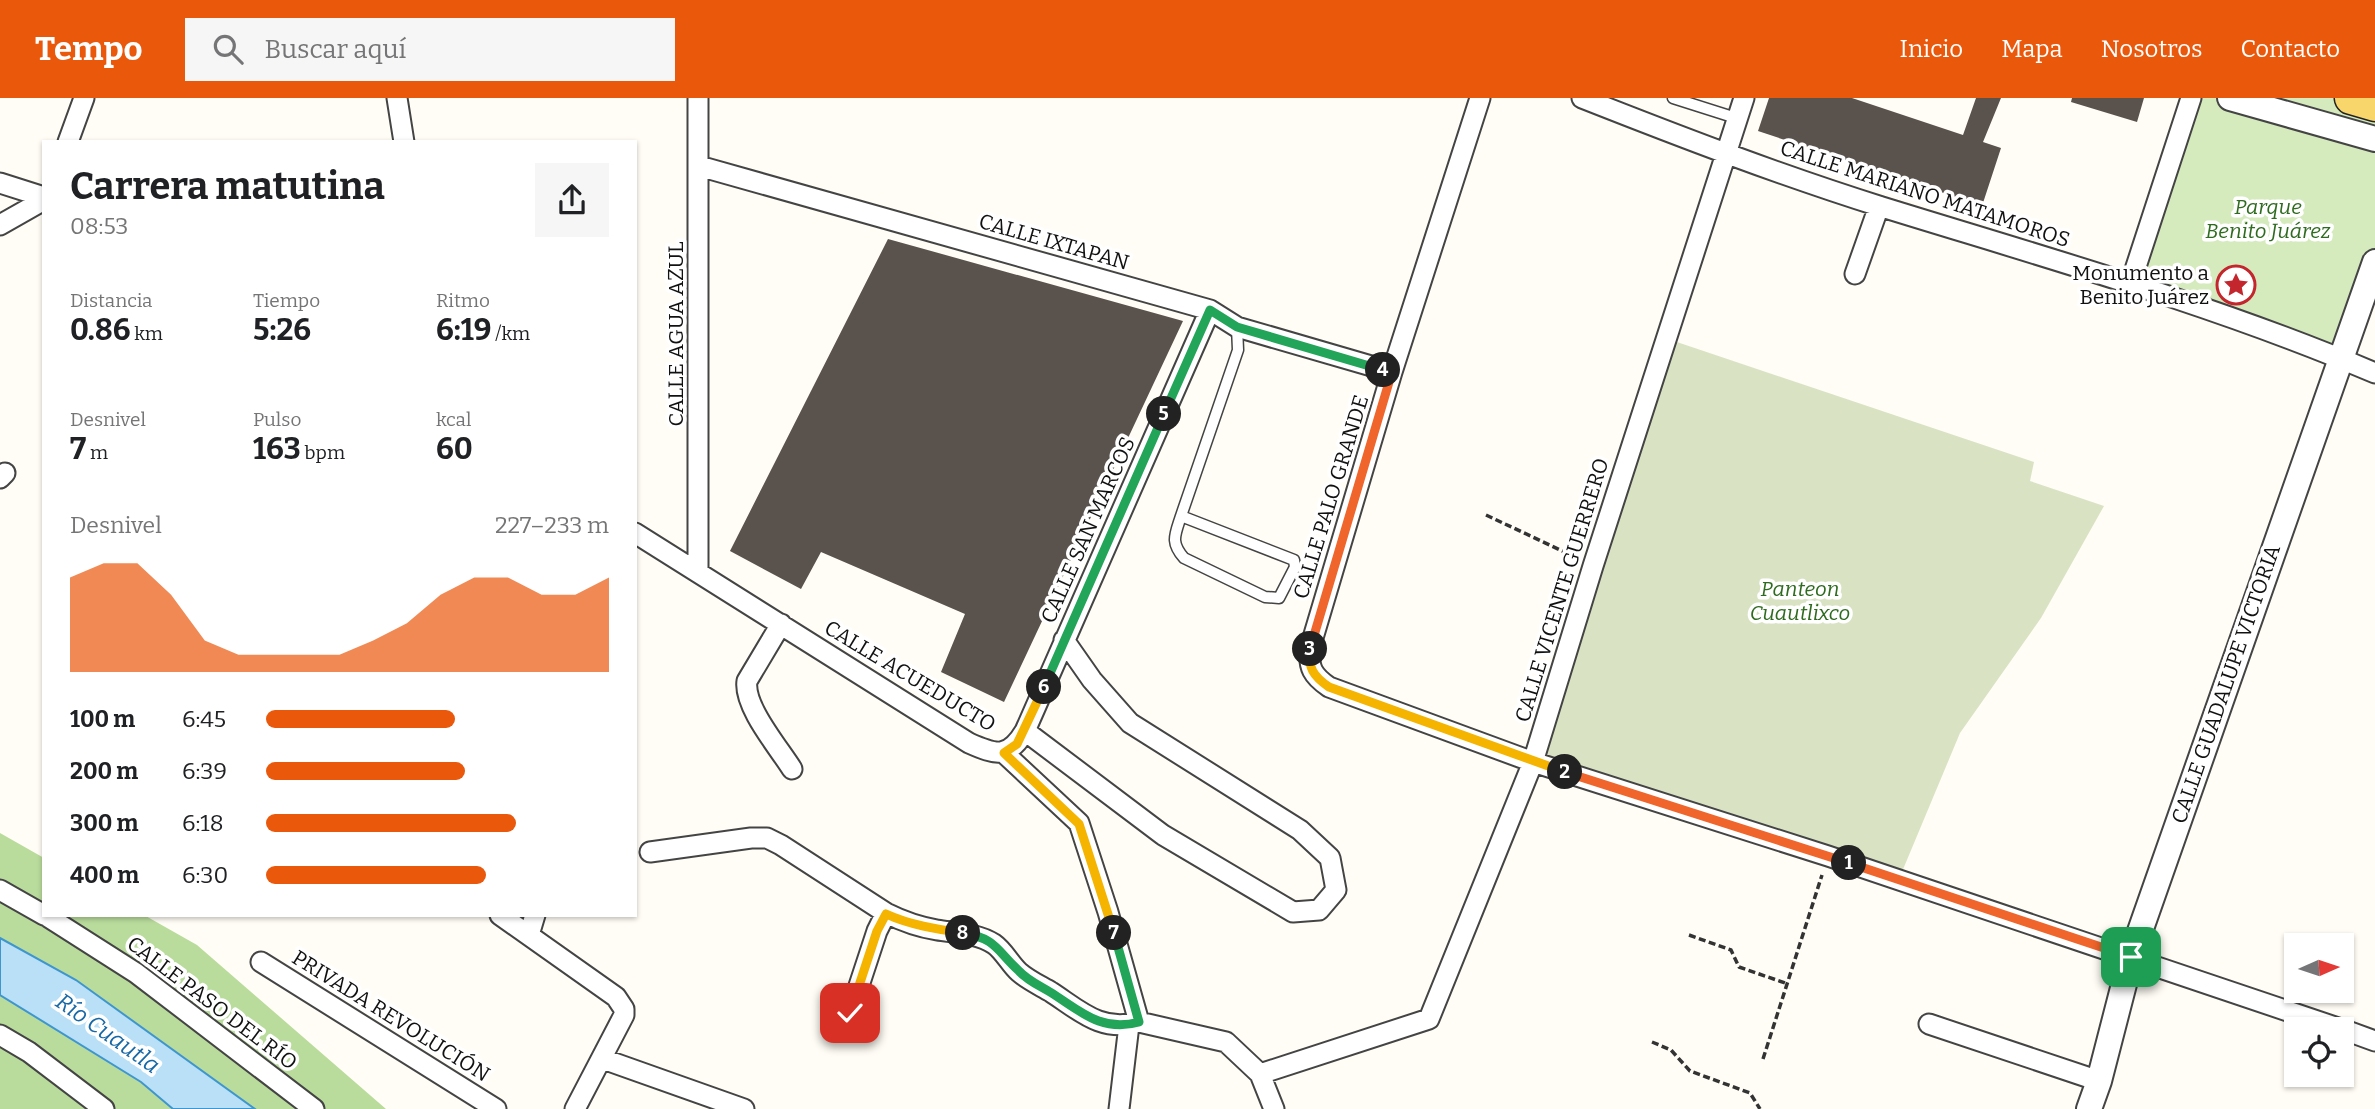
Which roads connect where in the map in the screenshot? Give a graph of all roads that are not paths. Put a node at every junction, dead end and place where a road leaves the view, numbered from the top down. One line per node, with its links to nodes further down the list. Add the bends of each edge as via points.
1 (84, 98): 14 (street)
2 (397, 98): 15 (street)
3 (698, 98): 17 (street, CALLE AGUA AZUL)
4 (1480, 98): 29 (street, CALLE PALO GRANDE)
5 (1582, 98): 16 (street, CALLE MARIANO MATAMOROS)
6 (1674, 98): 12 (lane)
7 (1744, 98): 12 (street, CALLE VICENTE GUERRERO)
8 (2191, 98): 25 (street)
9 (2230, 98): 13 (street)
10 (2351, 98): 11 (main road)
11 (2375, 105)
12 (1736, 118): 16 (street, CALLE VICENTE GUERRERO)
13 (2375, 139)
14 (69, 140)
15 (404, 140)
16 (1724, 154): 21 (street, CALLE MARIANO MATAMOROS); 38 (street, CALLE VICENTE GUERRERO)
17 (699, 166): 26 (street, CALLE IXTAPAN); 33 (street, CALLE AGUA AZUL)
18 (0, 183): 19 (street)
19 (42, 198)
20 (42, 200): 22 (street)
21 (1879, 206): 24 (street); 25 (street, CALLE MARIANO MATAMOROS)
22 (0, 225)
23 (2375, 262): 28 (street, CALLE GUADALUPE VICTORIA)
24 (1854, 274)
25 (2131, 282): 28 (street, CALLE MARIANO MATAMOROS)
26 (1210, 310): 27 (street, CALLE IXTAPAN); 35 (street, CALLE SAN MARCOS)
27 (1237, 327): 29 (street, CALLE IXTAPAN); 31 (lane, via 1238,350)
28 (2340, 358): 30 (street, CALLE MARIANO MATAMOROS); 48 (street, CALLE GUADALUPE VICTORIA)
29 (1392, 372): 38 (street, CALLE PALO GRANDE, via 1310,648 1310,670 1329,687)
30 (2375, 373)
31 (1181, 516): 31 (lane, via 1294,560 1295,567 1279,598 1265,597 1184,558 1175,548 1174,536)
32 (637, 534): 33 (street, CALLE ACUEDUCTO)
33 (698, 571): 34 (street, CALLE ACUEDUCTO)
34 (781, 624): 37 (street, CALLE ACUEDUCTO, via 969,743); 39 (street, via 746,690)
35 (1064, 640): 36 (street, CALLE SAN MARCOS); 36 (street, CALLE ACUEDUCTO, via 1130,723 1300,830 1330,858 1336,890 1319,910 1293,912 1163,835)
36 (1025, 731): 37 (street, CALLE ACUEDUCTO)
37 (1004, 753): 52 (street, via 1079,824 1108,912)
38 (1533, 762): 48 (street); 58 (street, CALLE VICENTE GUERRERO, via 1429,1020)
39 (792, 769)
40 (650, 852): 43 (street, via 767,838)
41 (0, 890): 42 (street, CALLE PASO DEL RÍO)
42 (42, 914)
43 (886, 914): 50 (street); 52 (street, via 933,929 975,935 995,944 1020,973 1083,1016 1108,1023)
44 (47, 917): 61 (street, CALLE PASO DEL RÍO, via 136,972)
45 (503, 917): 47 (street)
46 (535, 917): 47 (street)
47 (529, 935): 57 (street, via 621,1001 624,1016)
48 (2131, 957): 51 (street); 59 (street, CALLE GUADALUPE VICTORIA)
49 (261, 962): 62 (street, PRIVADA REVOLUCIÓN)
50 (850, 1013)
51 (2306, 1017)
52 (1134, 1023): 58 (street, via 1226,1042); 65 (street)
53 (1930, 1024): 59 (street)
54 (2354, 1034): 56 (street)
55 (0, 1035): 60 (street)
56 (2375, 1041)
57 (603, 1059): 63 (street); 64 (street)
58 (1260, 1074): 66 (street)
59 (2099, 1080): 67 (street, CALLE GUADALUPE VICTORIA)
60 (104, 1109)
61 (314, 1109)
62 (496, 1109)
63 (575, 1109)
64 (744, 1109)
65 (1119, 1109)
66 (1274, 1109)
67 (2089, 1109)

